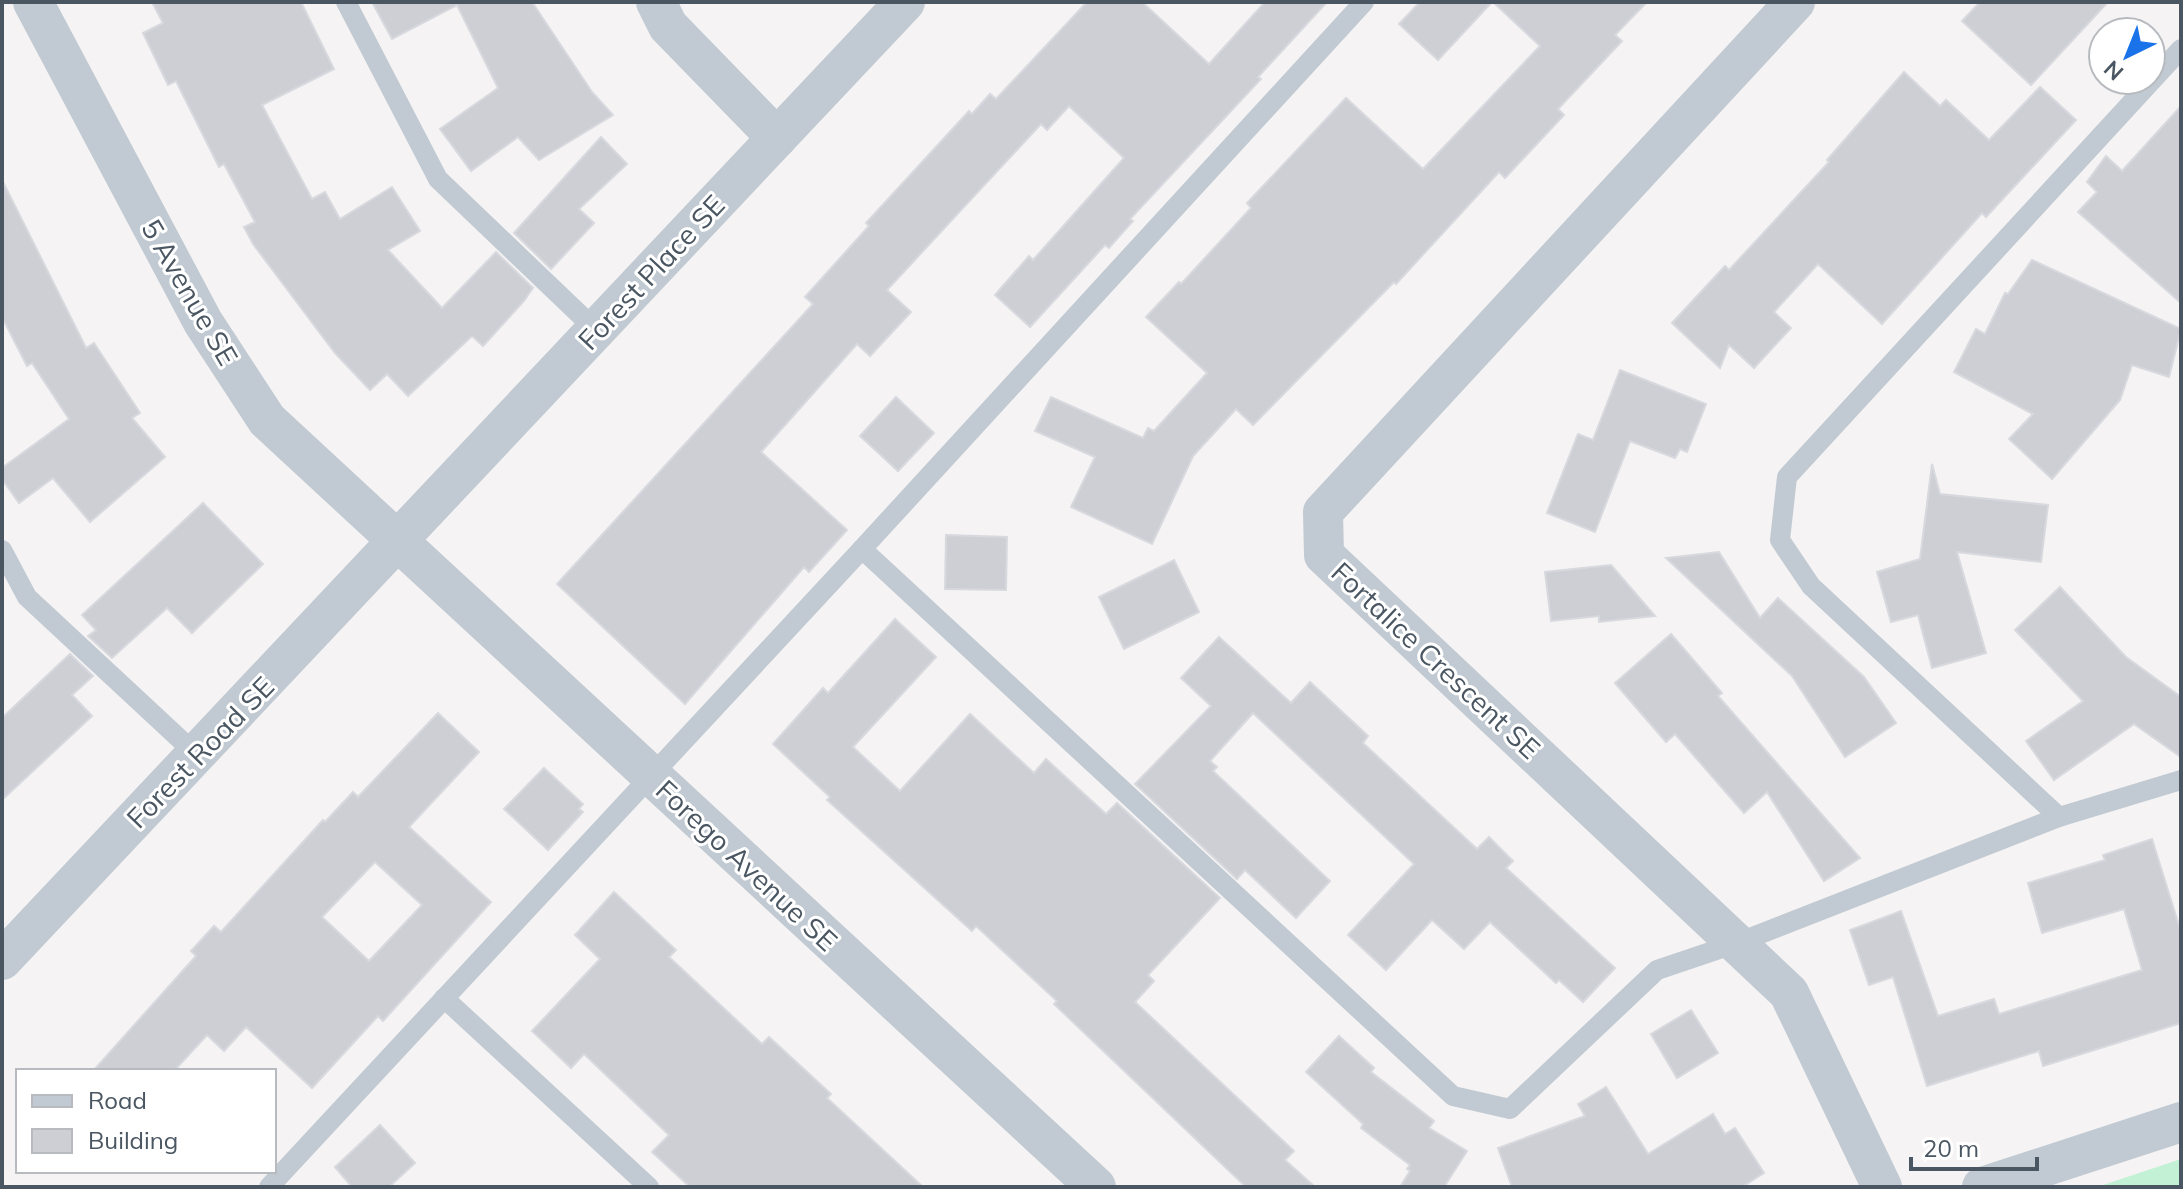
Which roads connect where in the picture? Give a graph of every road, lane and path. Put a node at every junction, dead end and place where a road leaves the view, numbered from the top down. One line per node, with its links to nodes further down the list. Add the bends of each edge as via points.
1 (33, 2): 10 (street, 5 Avenue SE, via 203,322 267,420)
2 (346, 2): 9 (lane, via 438,179)
3 (656, 2): 8 (street, via 668,26)
4 (905, 2): 8 (street, Forest Place SE)
5 (1364, 2): 11 (lane)
6 (1795, 2): 17 (street, Fortalice Crescent SE, via 1323,512 1324,555)
7 (2181, 49): 16 (lane, via 1787,477 1780,540 1811,586)
8 (777, 138): 9 (street, Forest Place SE)
9 (596, 330): 10 (street, Forest Place SE)
10 (399, 543): 13 (street, Forest Road SE); 14 (street, Forego Avenue SE)
11 (862, 549): 14 (lane); 17 (lane, via 1453,1096 1510,1109 1657,970)
12 (2, 550): 13 (lane, via 27,597)
13 (197, 755): 18 (street, Forest Road SE)
14 (650, 775): 19 (lane); 23 (street, Forego Avenue SE)
15 (2181, 780): 16 (lane)
16 (2059, 817): 17 (lane)
17 (1737, 943): 24 (street, Fortalice Crescent SE, via 1789,993)
18 (2, 960)
19 (444, 998): 21 (lane); 22 (lane)
20 (2181, 1122): 25 (street)
21 (269, 1187)
22 (649, 1187)
23 (1096, 1187)
24 (1882, 1187)
25 (1982, 1187)

